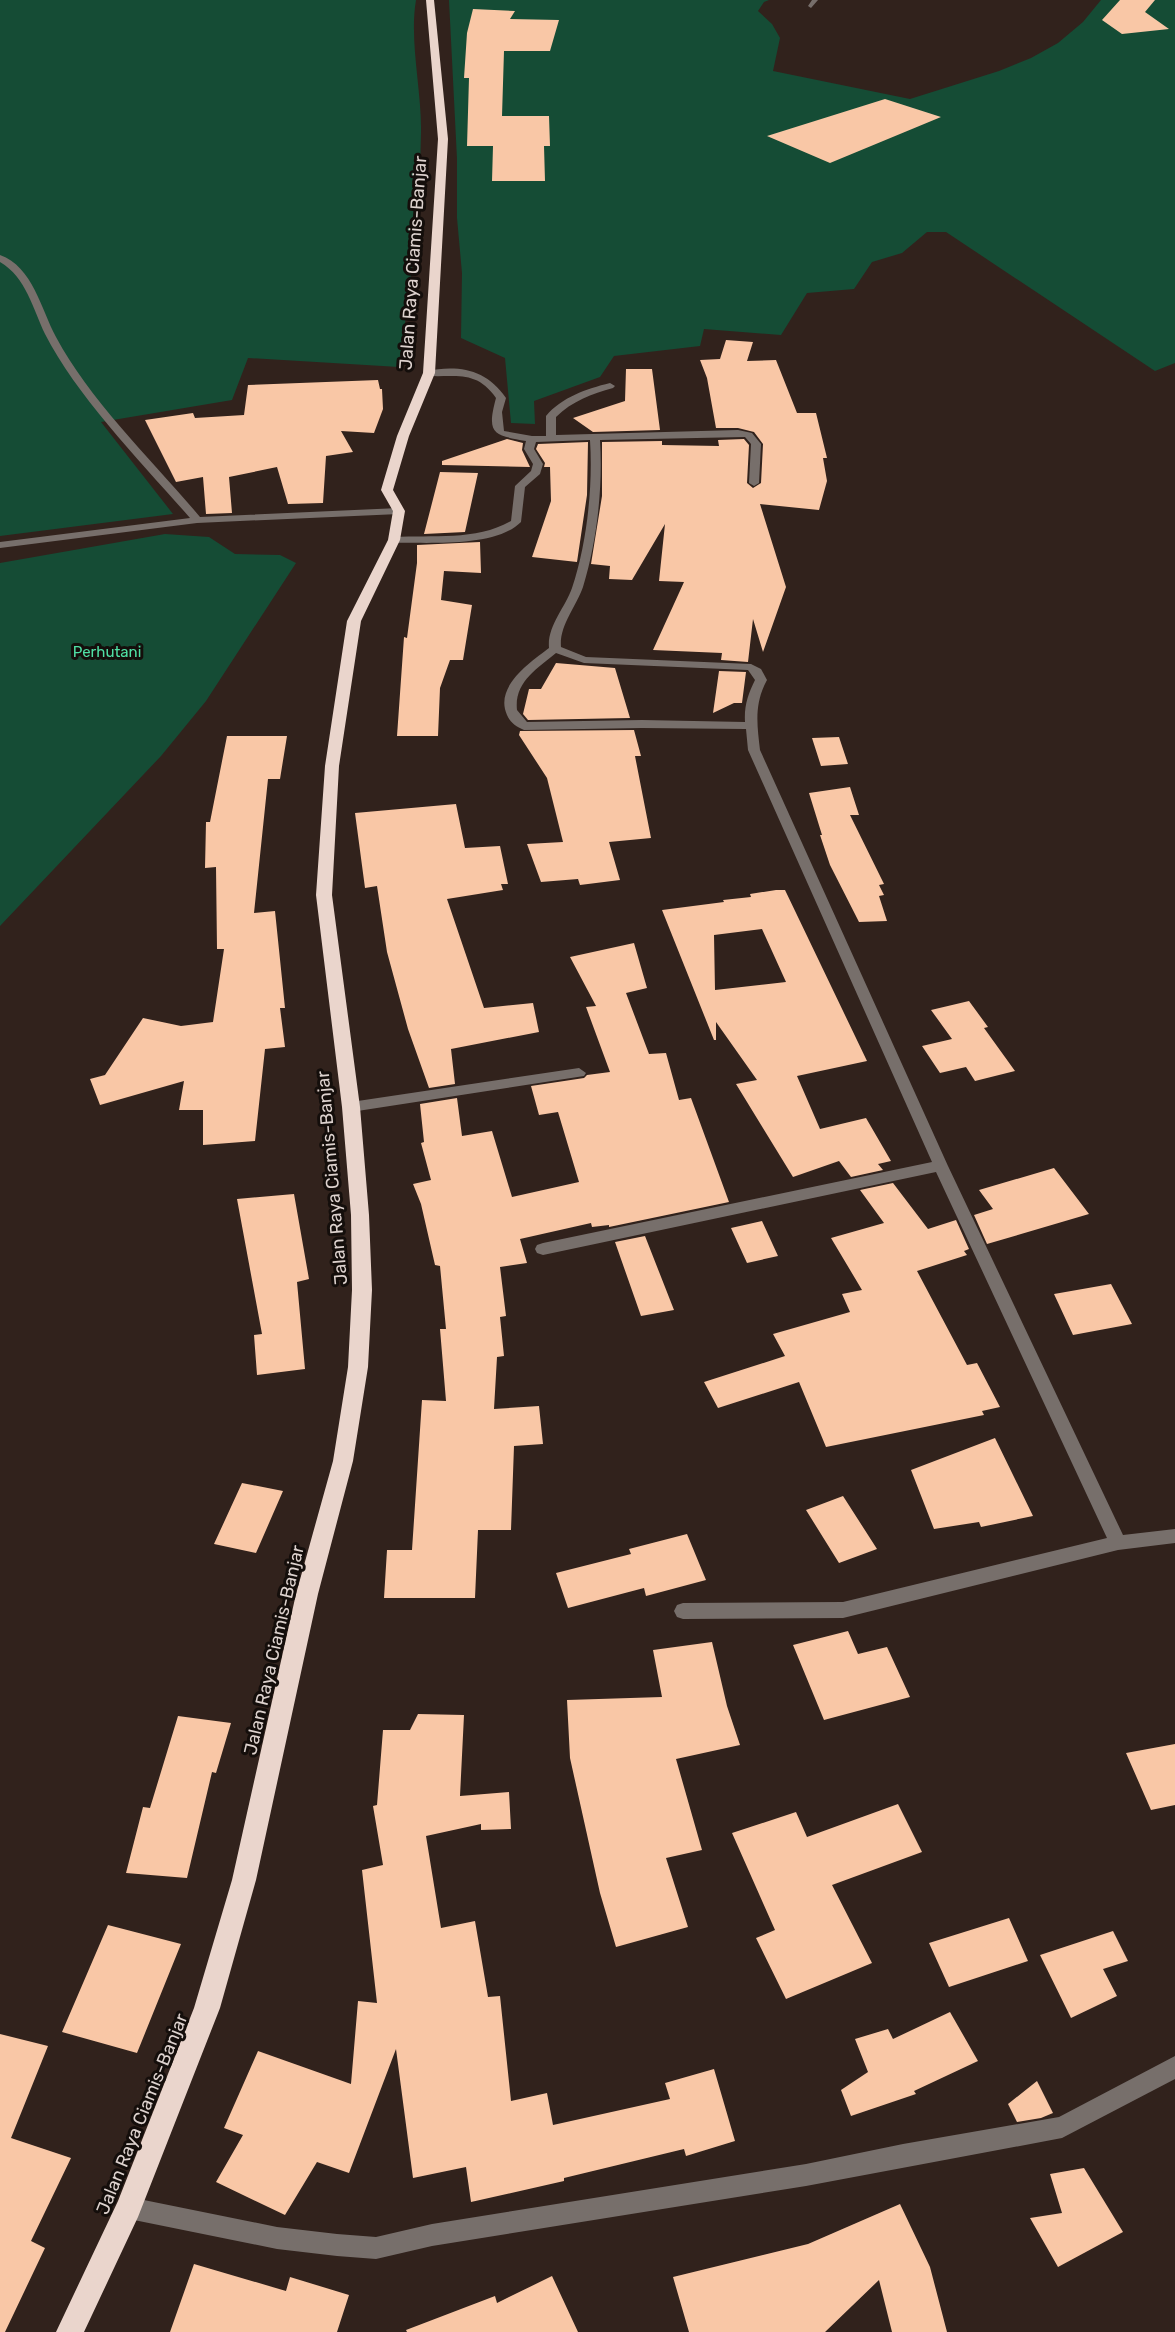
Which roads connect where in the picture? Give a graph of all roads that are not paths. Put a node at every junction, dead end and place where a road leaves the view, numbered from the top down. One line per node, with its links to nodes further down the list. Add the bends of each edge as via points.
1 (430, 0): 3 (highway, Jalan Raya Ciamis-Banjar, via 443,139)
2 (2, 260): 10 (street, via 25,280 56,344 107,412)
3 (429, 373): 7 (street, via 476,374 487,379 501,398 498,430); 9 (highway, Jalan Raya Ciamis-Banjar, via 403,436 387,490)
4 (610, 386): 5 (street, via 561,405 551,416)
5 (551, 437): 6 (street); 7 (street)
6 (595, 437): 8 (street, via 748,435 756,444); 13 (street, via 597,473 589,533 577,588 554,637)
7 (532, 439): 11 (street, via 529,449 538,464 536,472 520,486 516,522 508,528 490,535)
8 (754, 483)
9 (399, 511): 10 (street); 11 (highway, Jalan Raya Ciamis-Banjar)
10 (198, 520): 12 (street)
11 (394, 540): 16 (highway, Jalan Raya Ciamis-Banjar, via 354,621 332,766 324,895)
12 (0, 545)
13 (555, 649): 14 (street, via 584,660 751,667 761,680 753,693); 14 (street, via 520,678 510,703 511,715 524,726)
14 (752, 726): 17 (street, via 754,750)
15 (579, 1073): 16 (street)
16 (351, 1107): 23 (highway, Jalan Raya Ciamis-Banjar, via 362,1290 358,1367 343,1461 307,1594 230,1934 207,2008)
17 (941, 1166): 18 (street); 20 (street)
18 (543, 1249)
19 (1175, 1536): 20 (street)
20 (1118, 1543): 21 (street, via 843,1610)
21 (683, 1611)
22 (1175, 2067): 23 (street, via 1062,2127 806,2175 376,2247 277,2238)
23 (129, 2208): 24 (highway, Jalan Raya Ciamis-Banjar)
24 (70, 2332)

